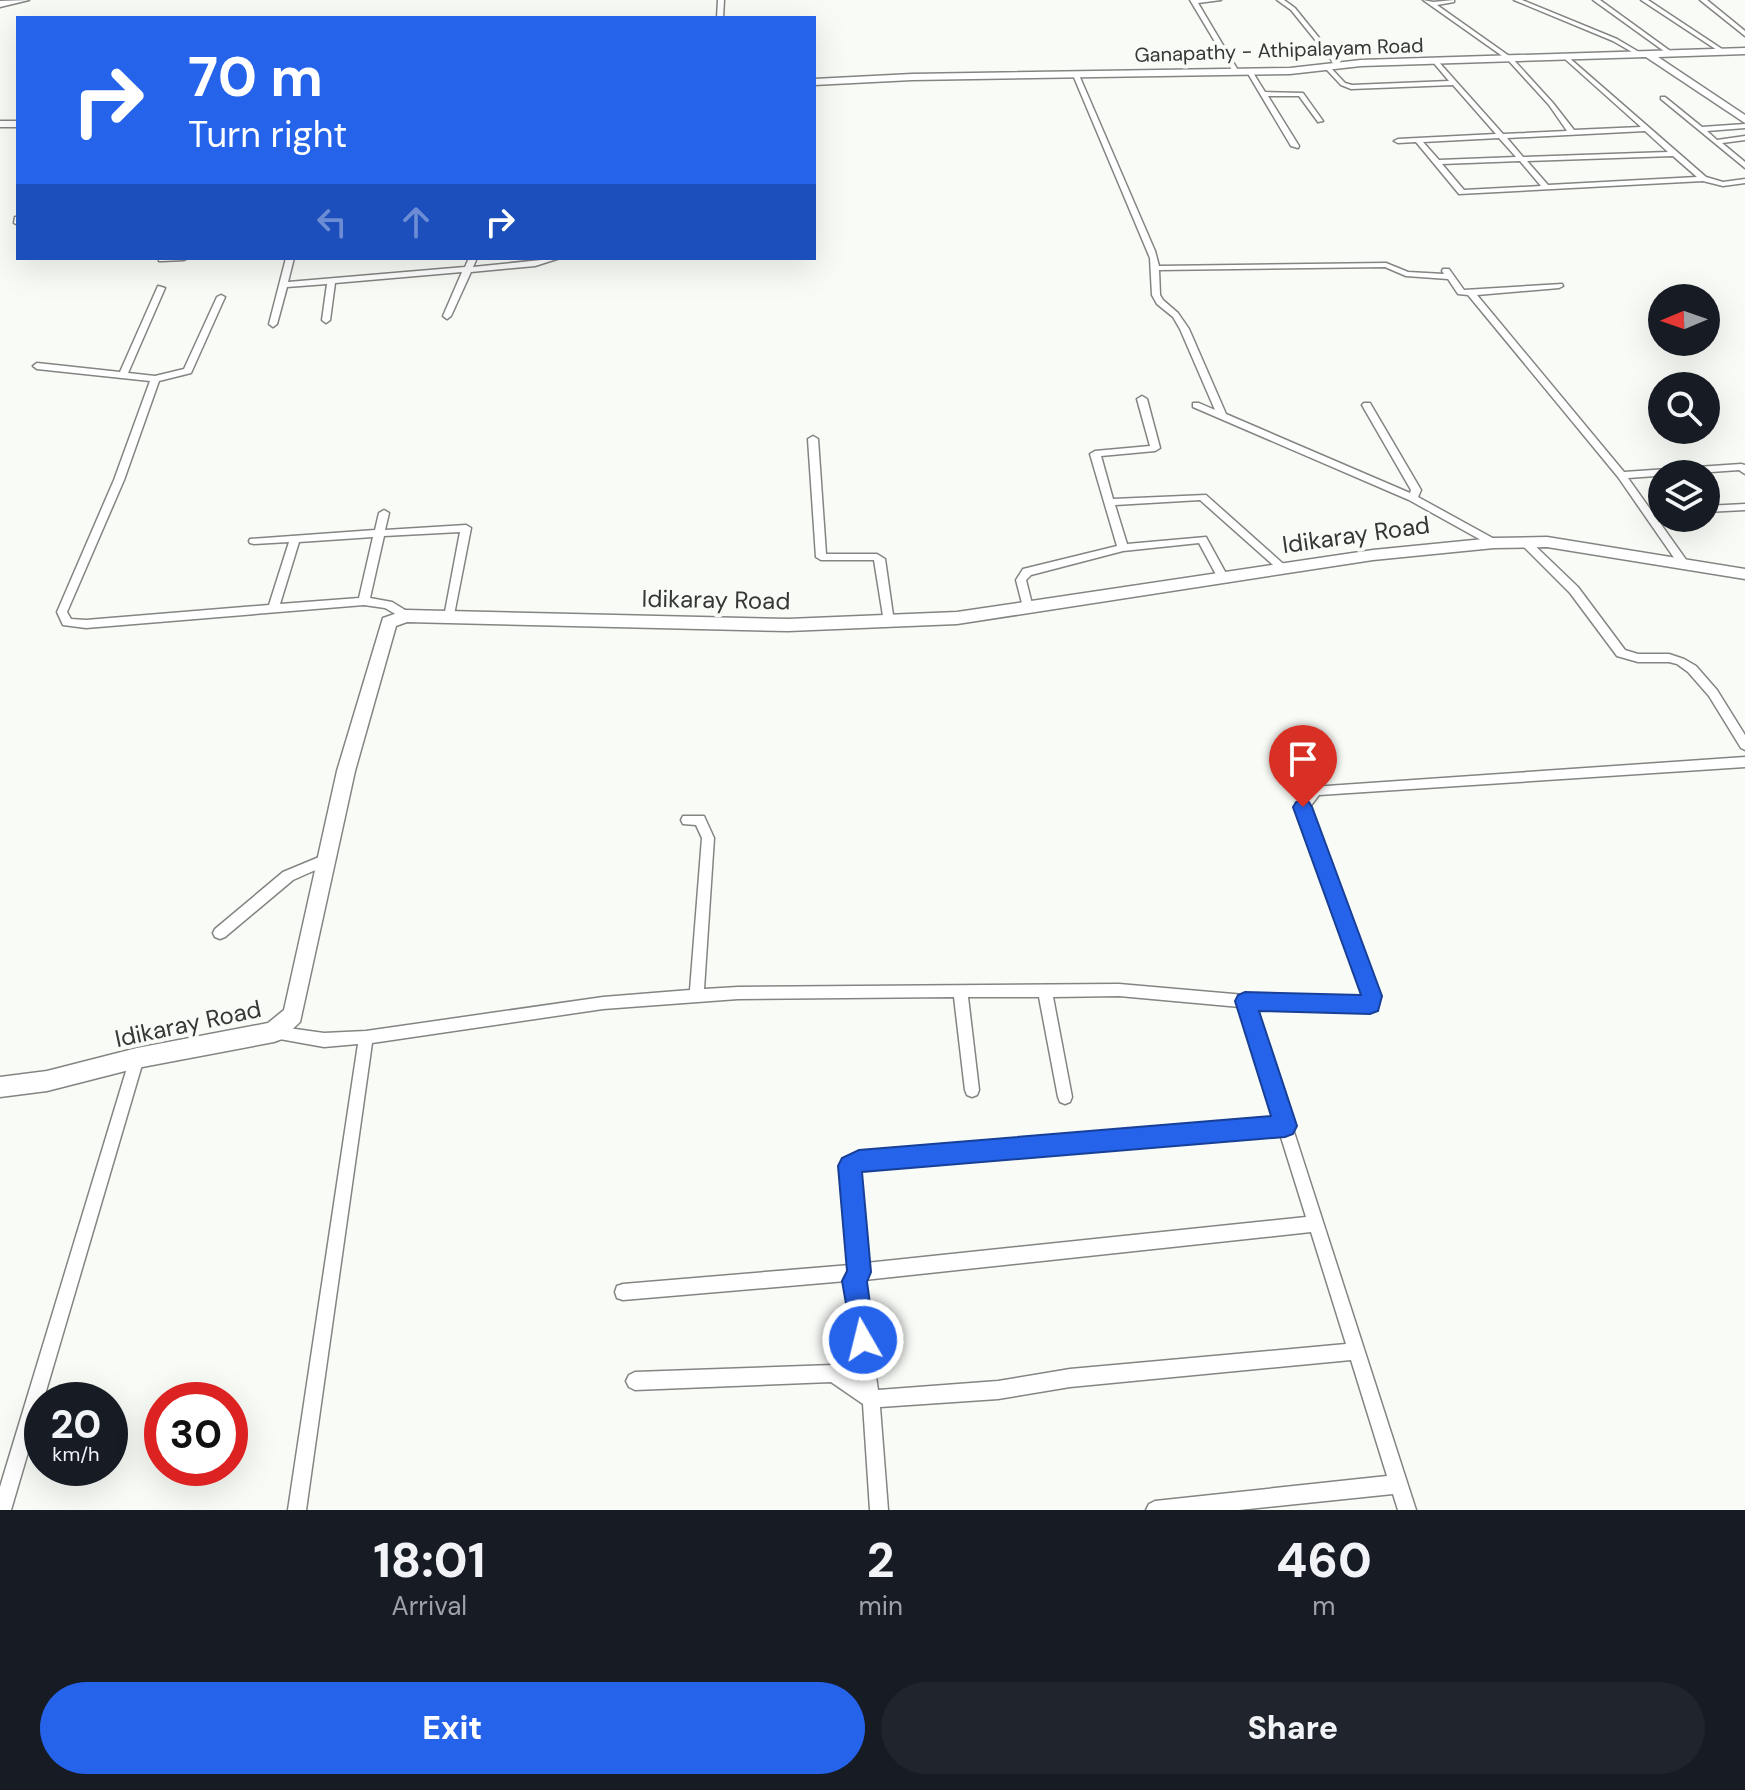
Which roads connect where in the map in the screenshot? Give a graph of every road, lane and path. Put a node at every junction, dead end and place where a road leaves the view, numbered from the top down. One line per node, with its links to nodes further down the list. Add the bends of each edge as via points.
1 (25, 0): 10 (street)
2 (1218, 0): 8 (street)
3 (1280, 0): 22 (street, via 1293,9)
4 (1517, 0): 18 (street)
5 (1596, 0): 16 (street)
6 (1644, 0): 15 (street)
7 (1703, 0): 14 (street)
8 (1194, 1): 23 (street)
9 (1452, 1): 11 (street)
10 (11, 2): 12 (street); 13 (street)
11 (1428, 2): 20 (street)
12 (0, 4)
13 (0, 17)
14 (1745, 34)
15 (1722, 51): 16 (street, Ganapathy - Athipalayam Road); 17 (street, Ganapathy - Athipalayam Road)
16 (1670, 53): 18 (street, Ganapathy - Athipalayam Road)
17 (1743, 53)
18 (1645, 55): 19 (street, Ganapathy - Athipalayam Road); 30 (street)
19 (1567, 58): 20 (street, Ganapathy - Athipalayam Road); 33 (street)
20 (1510, 59): 21 (street, Ganapathy - Athipalayam Road); 35 (street)
21 (1435, 61): 22 (street, Ganapathy - Athipalayam Road); 27 (street)
22 (1334, 67): 24 (street, Ganapathy - Athipalayam Road); 27 (street, via 1343,84 1351,87)
23 (1236, 72): 24 (street, Ganapathy - Athipalayam Road); 25 (street, Ganapathy - Athipalayam Road)
24 (1250, 72): 28 (street)
25 (1076, 75): 26 (street, Ganapathy - Athipalayam Road); 52 (street)
26 (816, 82)
27 (1454, 83): 36 (street)
28 (1264, 94): 31 (street, via 1301,94); 41 (street)
29 (1663, 98): 34 (street)
30 (1745, 120)
31 (1320, 121)
32 (1745, 126): 34 (street)
33 (1645, 129): 35 (street); 42 (street)
34 (1699, 129): 40 (street)
35 (1572, 133): 36 (street)
36 (1501, 136): 38 (street); 43 (street)
37 (1745, 138): 40 (street)
38 (1418, 140): 39 (street); 44 (street)
39 (1398, 141)
40 (1715, 142): 45 (street)
41 (1295, 146)
42 (1673, 154): 43 (street); 46 (street)
43 (1521, 159): 44 (street); 48 (street)
44 (1437, 162): 48 (street, via 1462,192)
45 (1745, 166)
46 (1703, 179): 47 (street, via 1723,184); 48 (street)
47 (1745, 181)
48 (1546, 187)
49 (289, 260): 55 (street)
50 (472, 260): 53 (street)
51 (549, 260): 53 (street)
52 (1158, 268): 58 (street, via 1386,265 1403,273 1448,274 1461,292); 69 (street, via 1157,296 1178,318)
53 (469, 269): 54 (street); 60 (street)
54 (331, 281): 55 (street); 61 (street)
55 (283, 285): 62 (street)
56 (1559, 286): 58 (street)
57 (161, 288): 64 (street)
58 (1471, 293): 72 (street)
59 (221, 297): 65 (street, via 188,371)
60 (447, 316)
61 (326, 320)
62 (273, 324)
63 (37, 366): 64 (street)
64 (123, 375): 65 (street)
65 (155, 379): 92 (street, via 119,480 62,612 67,622)
66 (1142, 399): 74 (street, via 1155,448 1095,454)
67 (1196, 405): 69 (street)
68 (1367, 405): 73 (street, via 1416,490)
69 (1222, 416): 73 (street)
70 (813, 439): 95 (street, via 821,557 877,557)
71 (1744, 468): 72 (street)
72 (1621, 475): 77 (street)
73 (1413, 498): 84 (street)
74 (1110, 502): 85 (street); 87 (street, via 1202,497)
75 (1745, 507): 76 (street)
76 (1720, 508)
77 (1648, 512)
78 (384, 513): 80 (street)
79 (1662, 532): 86 (street)
80 (380, 533): 81 (street); 90 (street); 94 (street, via 466,528)
81 (295, 539): 82 (street); 92 (street)
82 (254, 541)
83 (1525, 542): 84 (street, Idikaray Road); 86 (street, Idikaray Road); 96 (street, via 1574,590 1621,653 1688,664)
84 (1494, 543): 87 (street, Idikaray Road)
85 (1123, 548): 89 (street, via 1202,539); 91 (street, via 1027,572 1021,580)
86 (1683, 563): 88 (street, Idikaray Road)
87 (1284, 569): 89 (street, Idikaray Road)
88 (1745, 574)
89 (1224, 579): 91 (street, Idikaray Road)
90 (364, 601): 92 (street); 93 (street, via 388,605)
91 (1028, 608): 95 (street, Idikaray Road)
92 (273, 610)
93 (406, 616): 94 (street, Idikaray Road); 99 (street, Idikaray Road, via 389,622)
94 (449, 617): 95 (street, Idikaray Road, via 676,624)
95 (889, 622)
96 (1745, 745)
97 (1745, 762): 104 (street, via 1316,790 1303,807 1372,996 1370,1005)
98 (687, 820): 103 (street, via 700,820 708,838)
99 (324, 860): 100 (street, via 288,876); 105 (street, Idikaray Road, via 293,1015)
100 (220, 933)
101 (960, 991): 102 (street); 103 (street); 109 (street)
102 (1045, 991): 104 (street, via 1119,990); 110 (street)
103 (697, 996): 106 (street, via 603,1003)
104 (1245, 1001): 111 (street)
105 (274, 1032): 106 (street, via 324,1040); 107 (street, Idikaray Road)
106 (366, 1037): 120 (street)
107 (137, 1058): 108 (street, Idikaray Road); 119 (street)
108 (0, 1087)
109 (972, 1090)
110 (1065, 1097)
111 (1285, 1126): 112 (street); 113 (street, via 859,1161 850,1166)
112 (1315, 1224): 113 (street); 115 (street)
113 (859, 1272): 114 (street); 117 (street, via 854,1281)
114 (623, 1292)
115 (1357, 1351): 117 (street); 118 (street)
116 (635, 1381): 117 (street, via 833,1373)
117 (871, 1399): 121 (street)
118 (1399, 1484): 122 (street); 123 (street)
119 (2, 1510)
120 (297, 1510)
121 (879, 1510)
122 (1155, 1510)
123 (1407, 1510)

